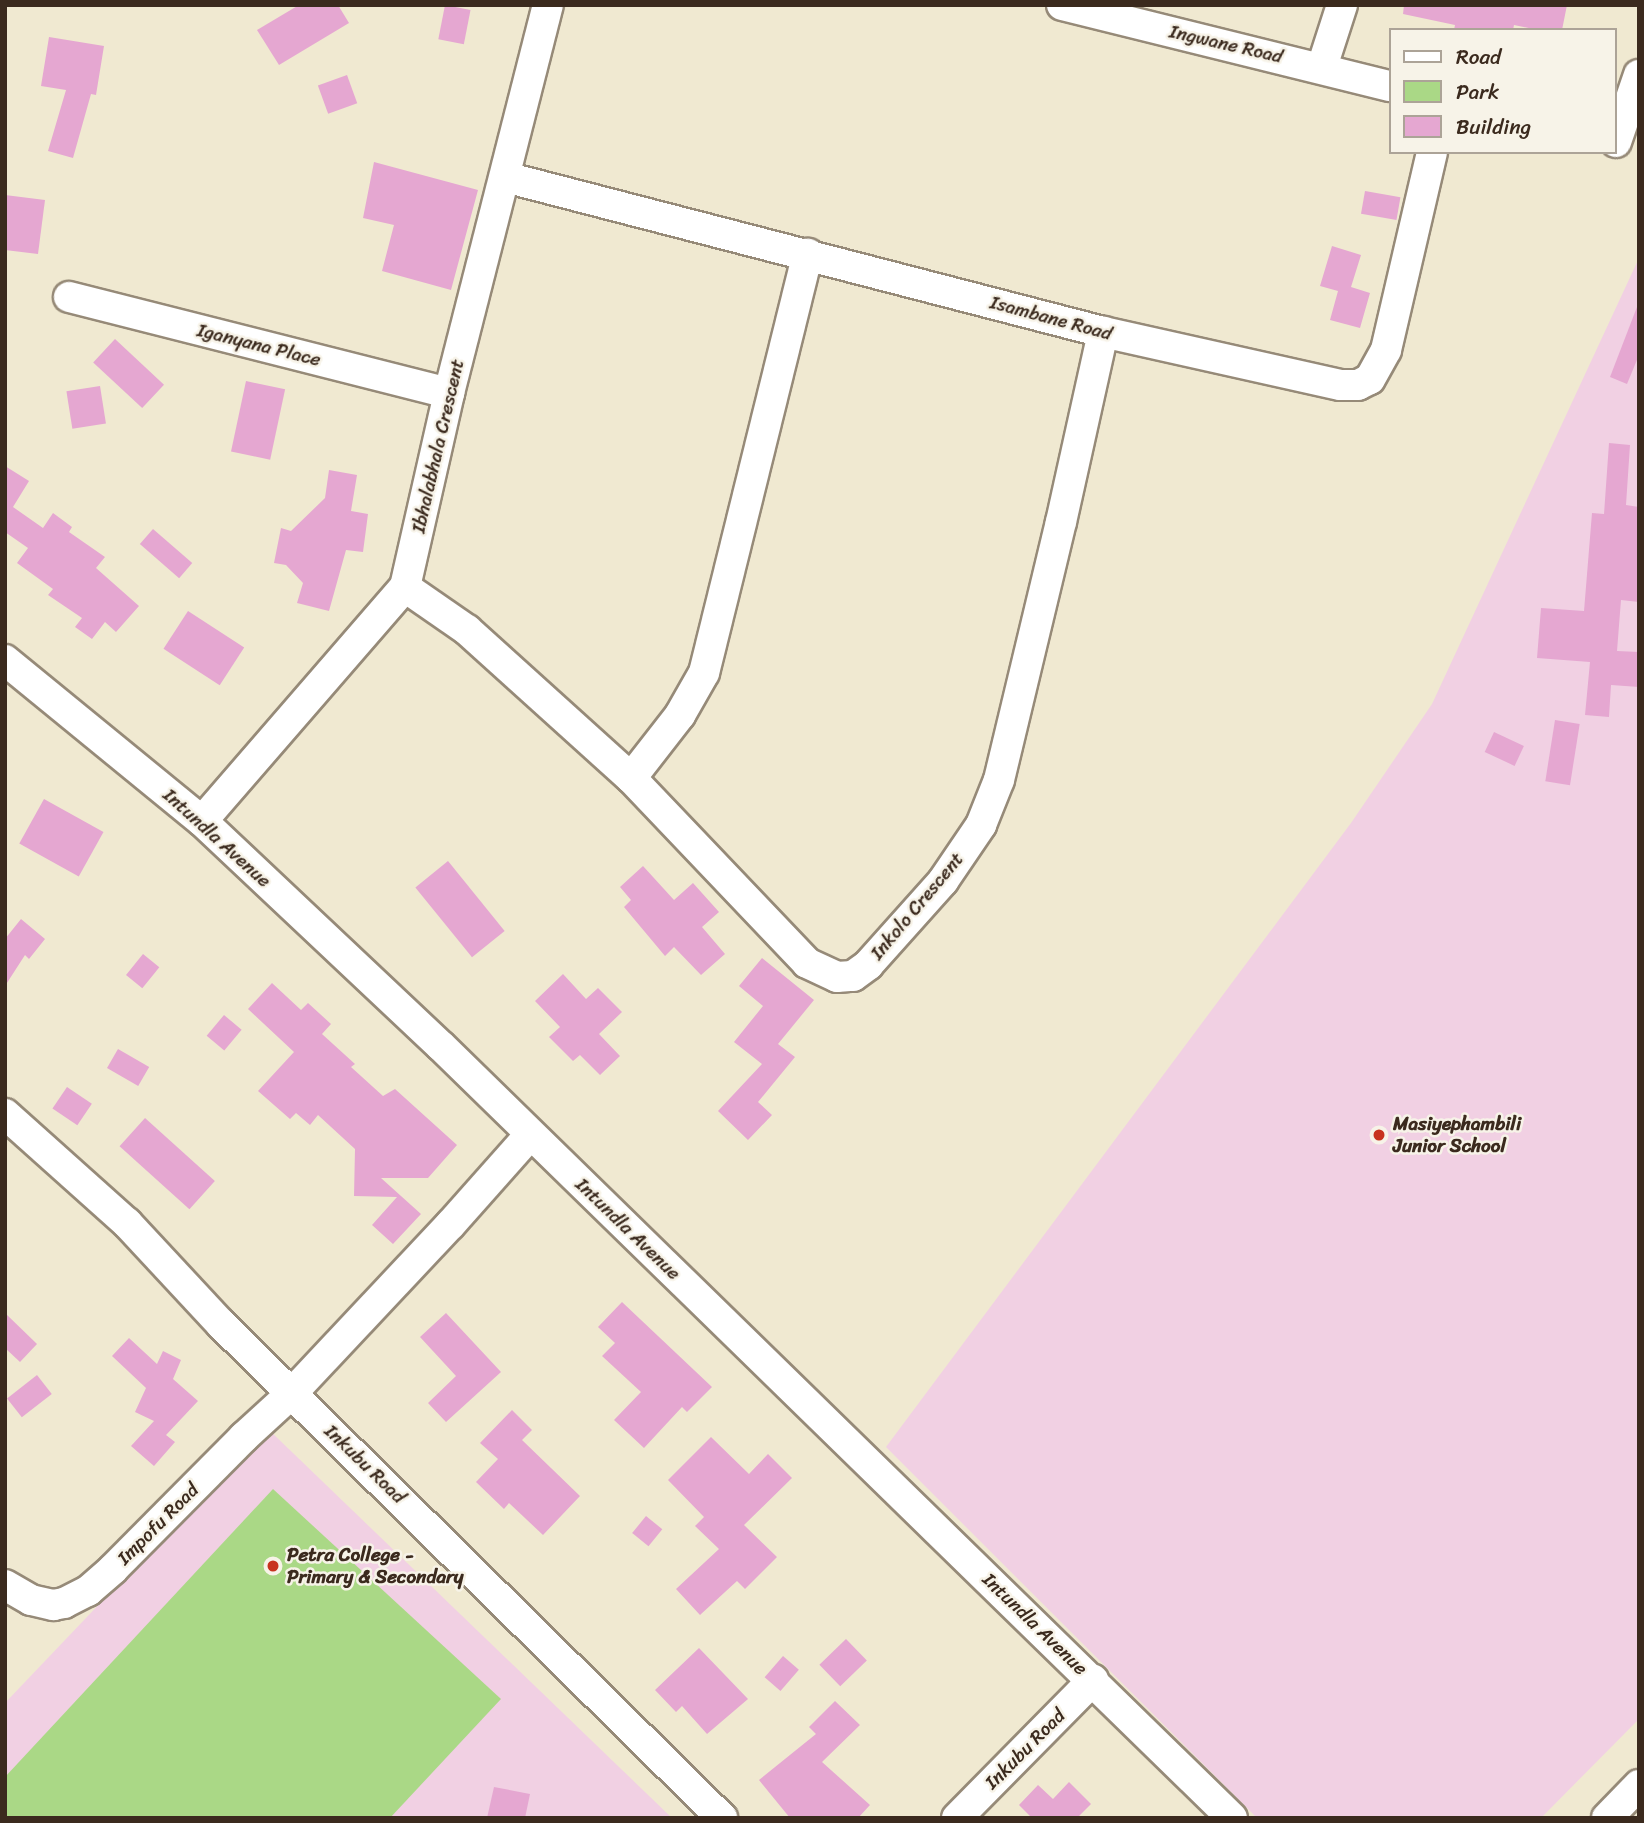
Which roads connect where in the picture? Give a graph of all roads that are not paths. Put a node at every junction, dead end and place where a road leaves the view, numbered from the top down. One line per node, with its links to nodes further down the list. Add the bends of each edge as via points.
1 (548, 5): 9 (street, Ibhalabhala Crescent)
2 (1062, 5): 4 (street, Ingwane Road)
3 (1342, 5): 4 (street)
4 (1322, 67): 6 (street, Ingwane Road)
5 (1639, 75): 7 (street)
6 (1388, 85)
7 (1623, 144)
8 (1433, 154): 12 (street, Isambane Road, via 1386,350 1370,379 1340,385)
9 (505, 177): 10 (street, Isambane Road); 13 (street, Ibhalabhala Crescent)
10 (808, 254): 12 (street, Isambane Road); 16 (street, via 704,673 680,715)
11 (69, 296): 13 (street, Iganyana Place)
12 (1103, 332): 16 (street, Inkolo Crescent, via 999,780 981,825 943,881 868,965 853,976 837,977 807,964)
13 (449, 393): 14 (street, Ibhalabhala Crescent)
14 (405, 587): 16 (street, Inkolo Crescent, via 467,630); 17 (street, Ibhalabhala Crescent)
15 (5, 660): 17 (street, Intundla Avenue)
16 (631, 778)
17 (202, 821): 19 (street, Intundla Avenue)
18 (5, 1114): 20 (street, Inkubu Road, via 127,1223)
19 (530, 1135): 20 (street, Impofu Road); 22 (street, Intundla Avenue)
20 (292, 1393): 21 (street, Impofu Road, via 88,1591 53,1605 32,1600); 24 (street, Inkubu Road)
21 (5, 1584)
22 (1093, 1680): 25 (street, Inkubu Road); 26 (street, Intundla Avenue)
23 (1639, 1785): 27 (street)
24 (722, 1818)
25 (957, 1818)
26 (1233, 1818)
27 (1607, 1818)

